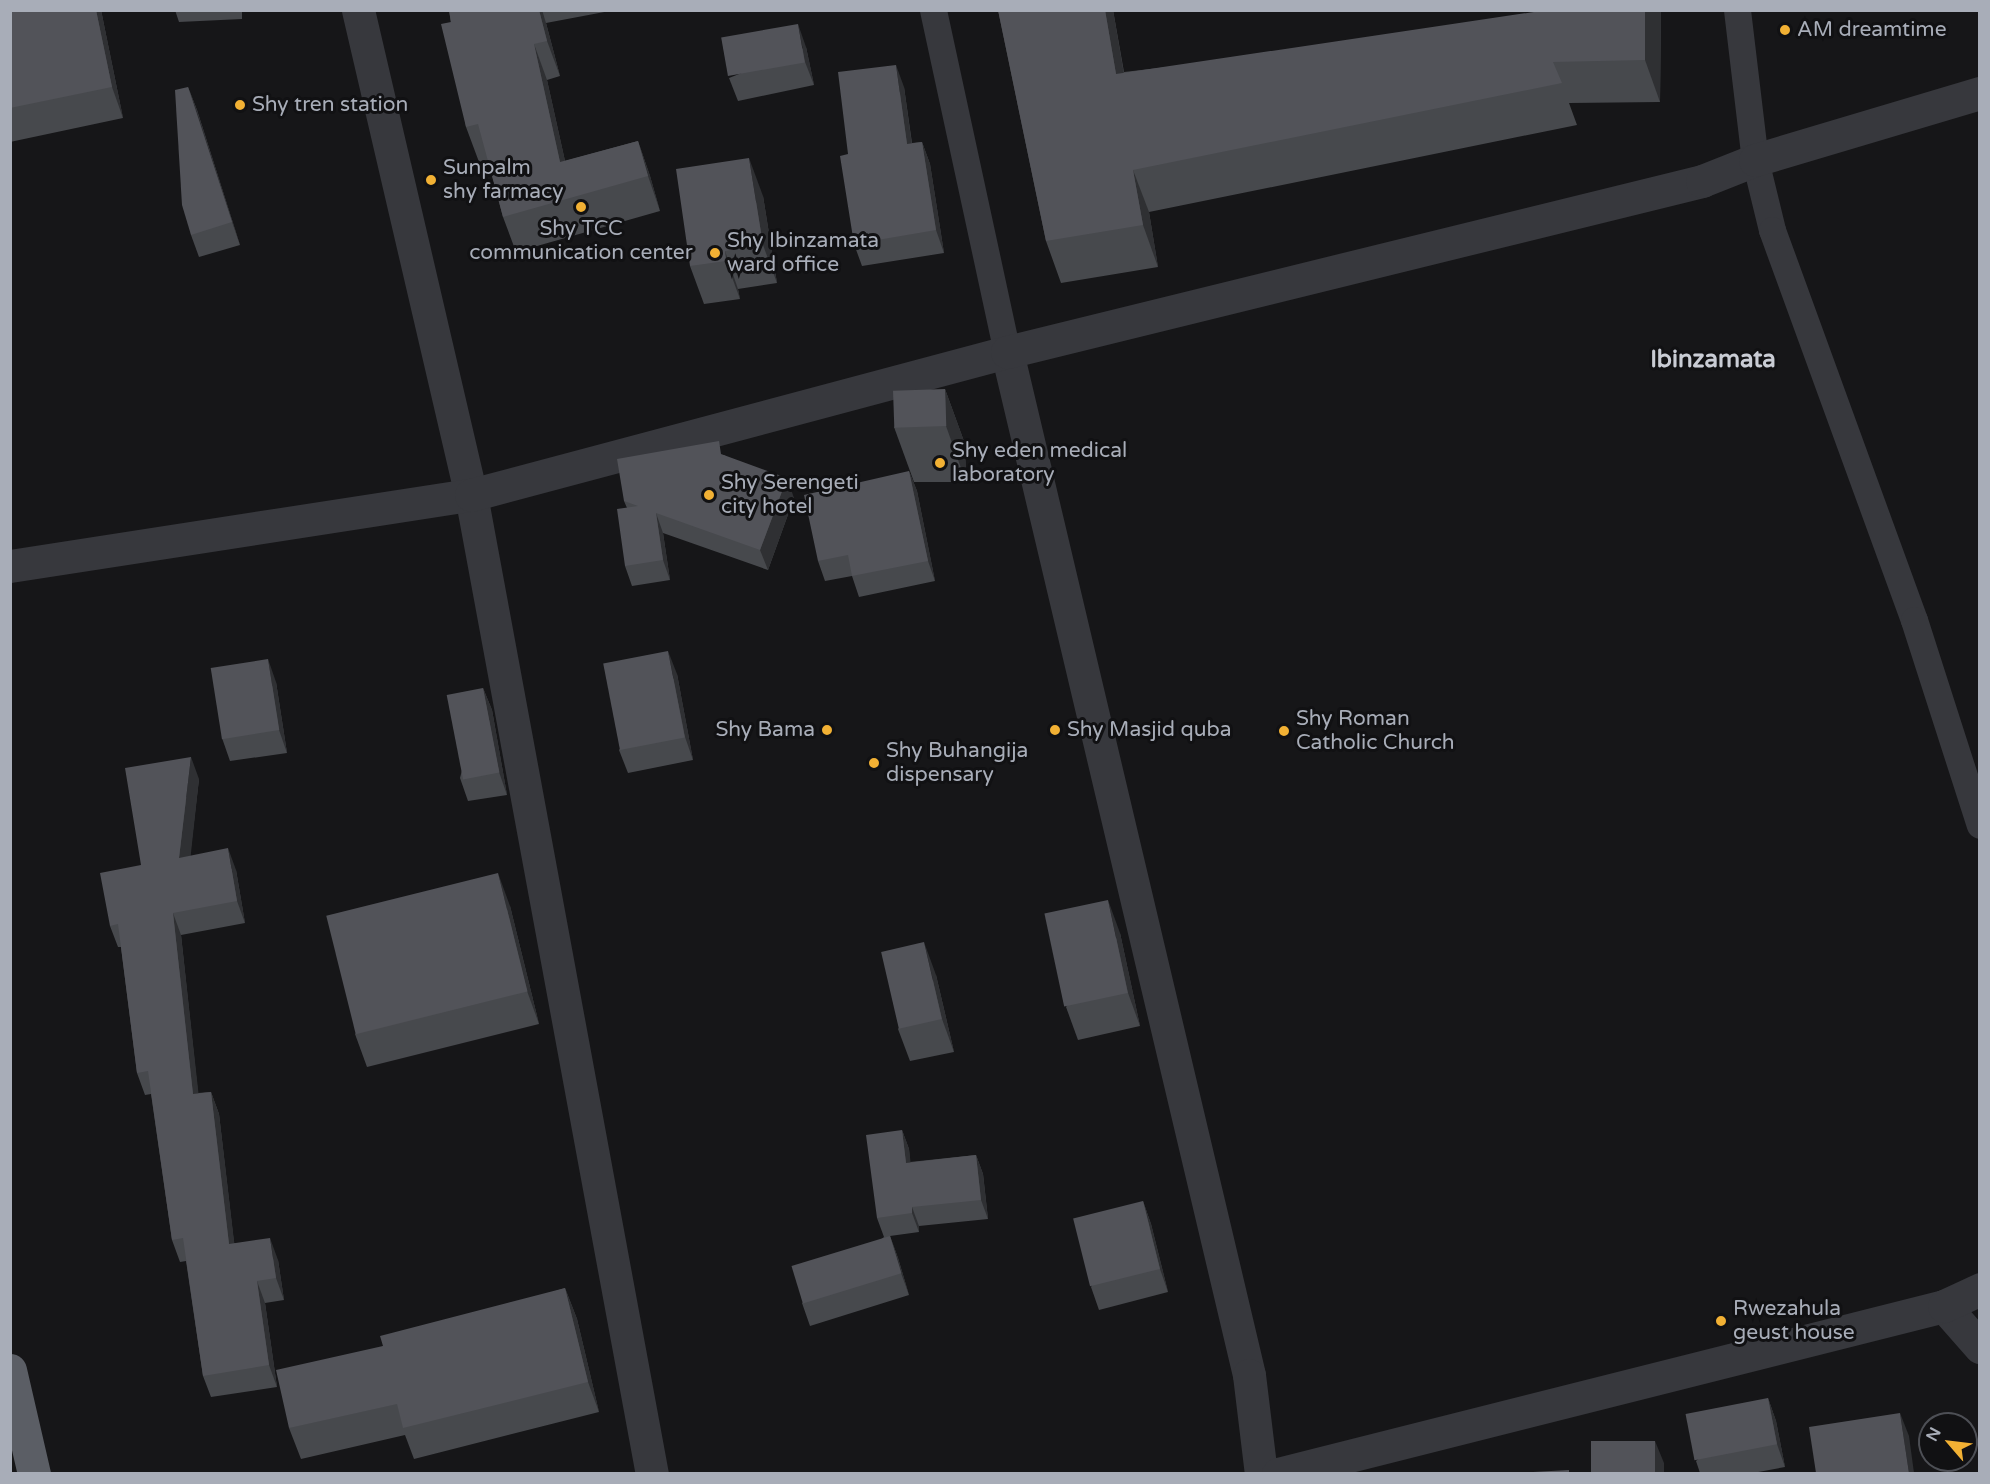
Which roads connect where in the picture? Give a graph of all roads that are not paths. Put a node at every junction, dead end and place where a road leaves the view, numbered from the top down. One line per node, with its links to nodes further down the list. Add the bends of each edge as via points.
1 (358, 10): 7 (street)
2 (933, 10): 6 (lane)
3 (1737, 10): 5 (lane)
4 (1980, 93): 5 (street)
5 (1755, 160): 6 (street, via 1702,181); 9 (lane, via 1772,230 1914,620)
6 (1008, 352): 7 (street); 16 (street, via 1249,1375)
7 (471, 495): 8 (street); 15 (street)
8 (10, 566)
9 (1980, 825)
10 (1980, 1289): 11 (street)
11 (1944, 1306): 12 (street); 17 (street)
12 (1980, 1347)
13 (10, 1370): 14 (highway)
14 (34, 1473)
15 (652, 1473)
16 (1261, 1473)
17 (1278, 1473)

